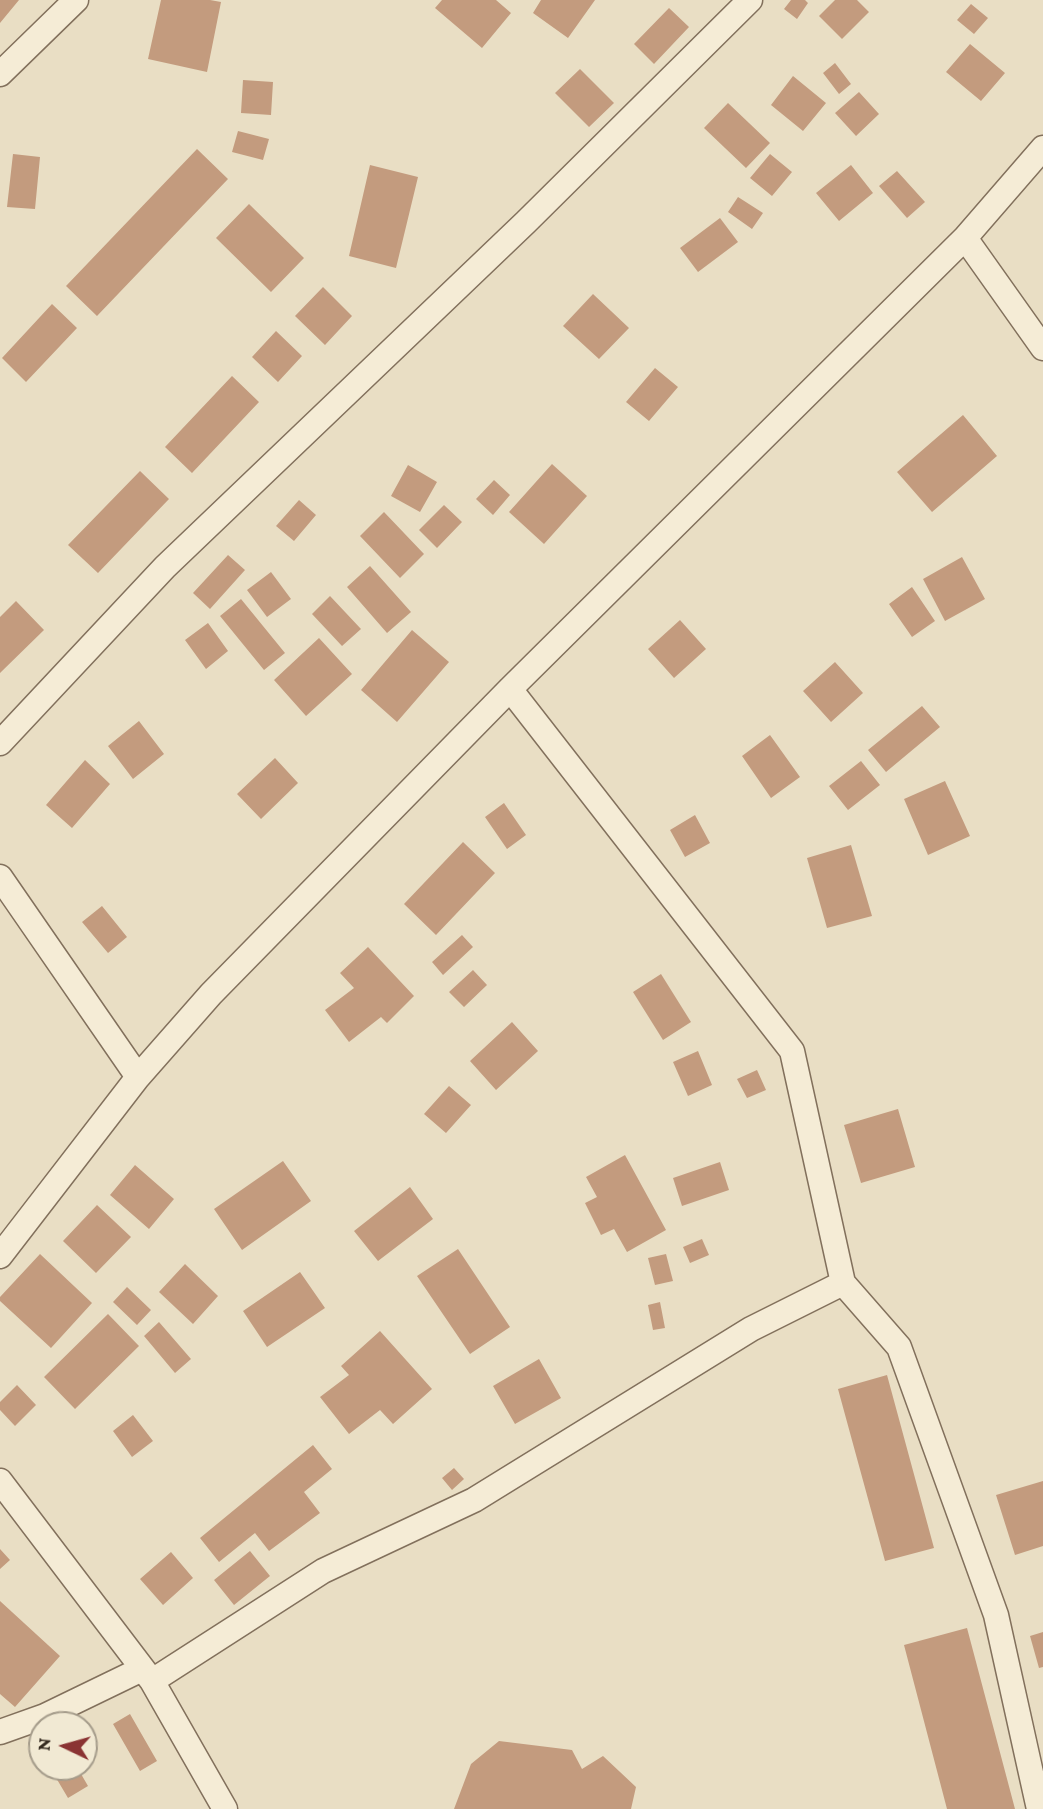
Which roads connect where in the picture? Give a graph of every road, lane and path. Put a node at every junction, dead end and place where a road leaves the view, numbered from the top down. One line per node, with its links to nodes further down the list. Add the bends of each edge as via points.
1 (76, 0): 3 (street)
2 (743, 2): 8 (street, via 526,222 165,567)
3 (0, 74)
4 (1043, 148): 5 (street)
5 (965, 238): 6 (street); 7 (street)
6 (1043, 348)
7 (510, 689): 10 (street, via 211,994); 12 (street, via 792,1051)
8 (0, 743)
9 (0, 877): 10 (street)
10 (138, 1077): 11 (street)
11 (0, 1256)
12 (842, 1283): 14 (street, via 751,1329 474,1500 323,1571); 17 (street, via 899,1348 996,1615)
13 (0, 1481): 14 (street)
14 (147, 1675): 15 (street); 16 (street)
15 (0, 1732)
16 (225, 1809)
17 (1039, 1809)

